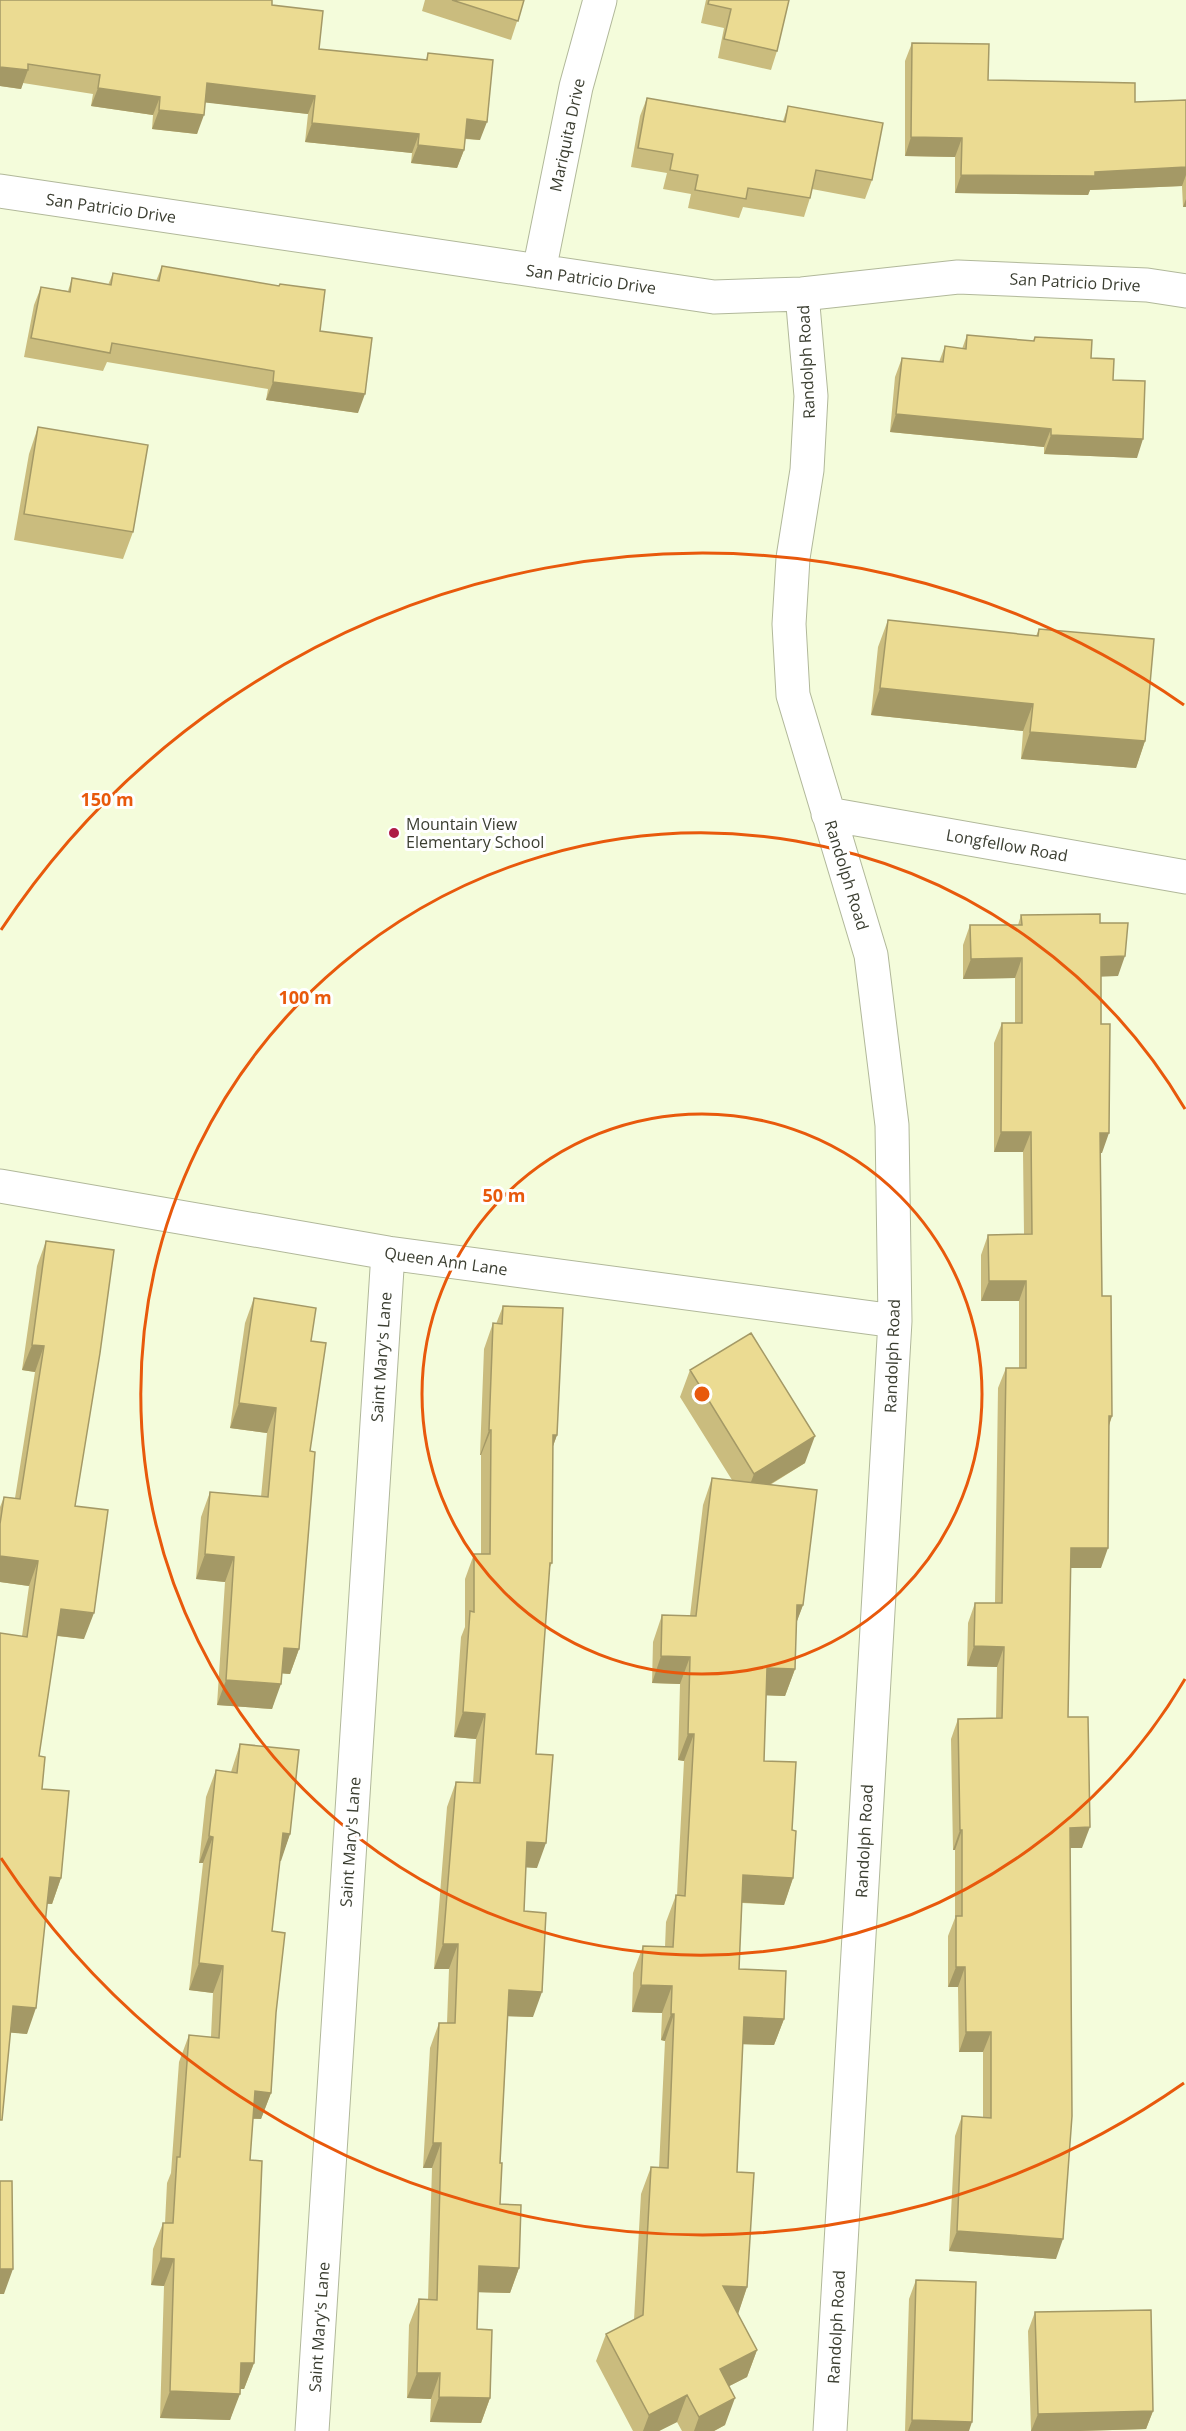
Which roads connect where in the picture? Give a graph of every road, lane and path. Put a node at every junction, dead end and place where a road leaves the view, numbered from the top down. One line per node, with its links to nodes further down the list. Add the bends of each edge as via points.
1 (600, 0): 3 (street, Mariquita Drive, via 576,87)
2 (0, 191): 3 (street, San Patricio Drive)
3 (539, 271): 5 (street, San Patricio Drive, via 714,297)
4 (1186, 291): 5 (street, San Patricio Drive, via 1147,285 958,277)
5 (802, 294): 6 (street, Randolph Road, via 811,396 807,470 793,558 789,624 793,695)
6 (828, 814): 7 (street, Longfellow Road); 10 (street, Randolph Road, via 872,967 892,1125)
7 (1186, 877)
8 (0, 1186): 9 (street, Queen Ann Lane)
9 (388, 1253): 10 (street, Queen Ann Lane); 11 (street, Saint Mary's Lane)
10 (895, 1321): 12 (street, Randolph Road)
11 (312, 2431)
12 (830, 2431)

